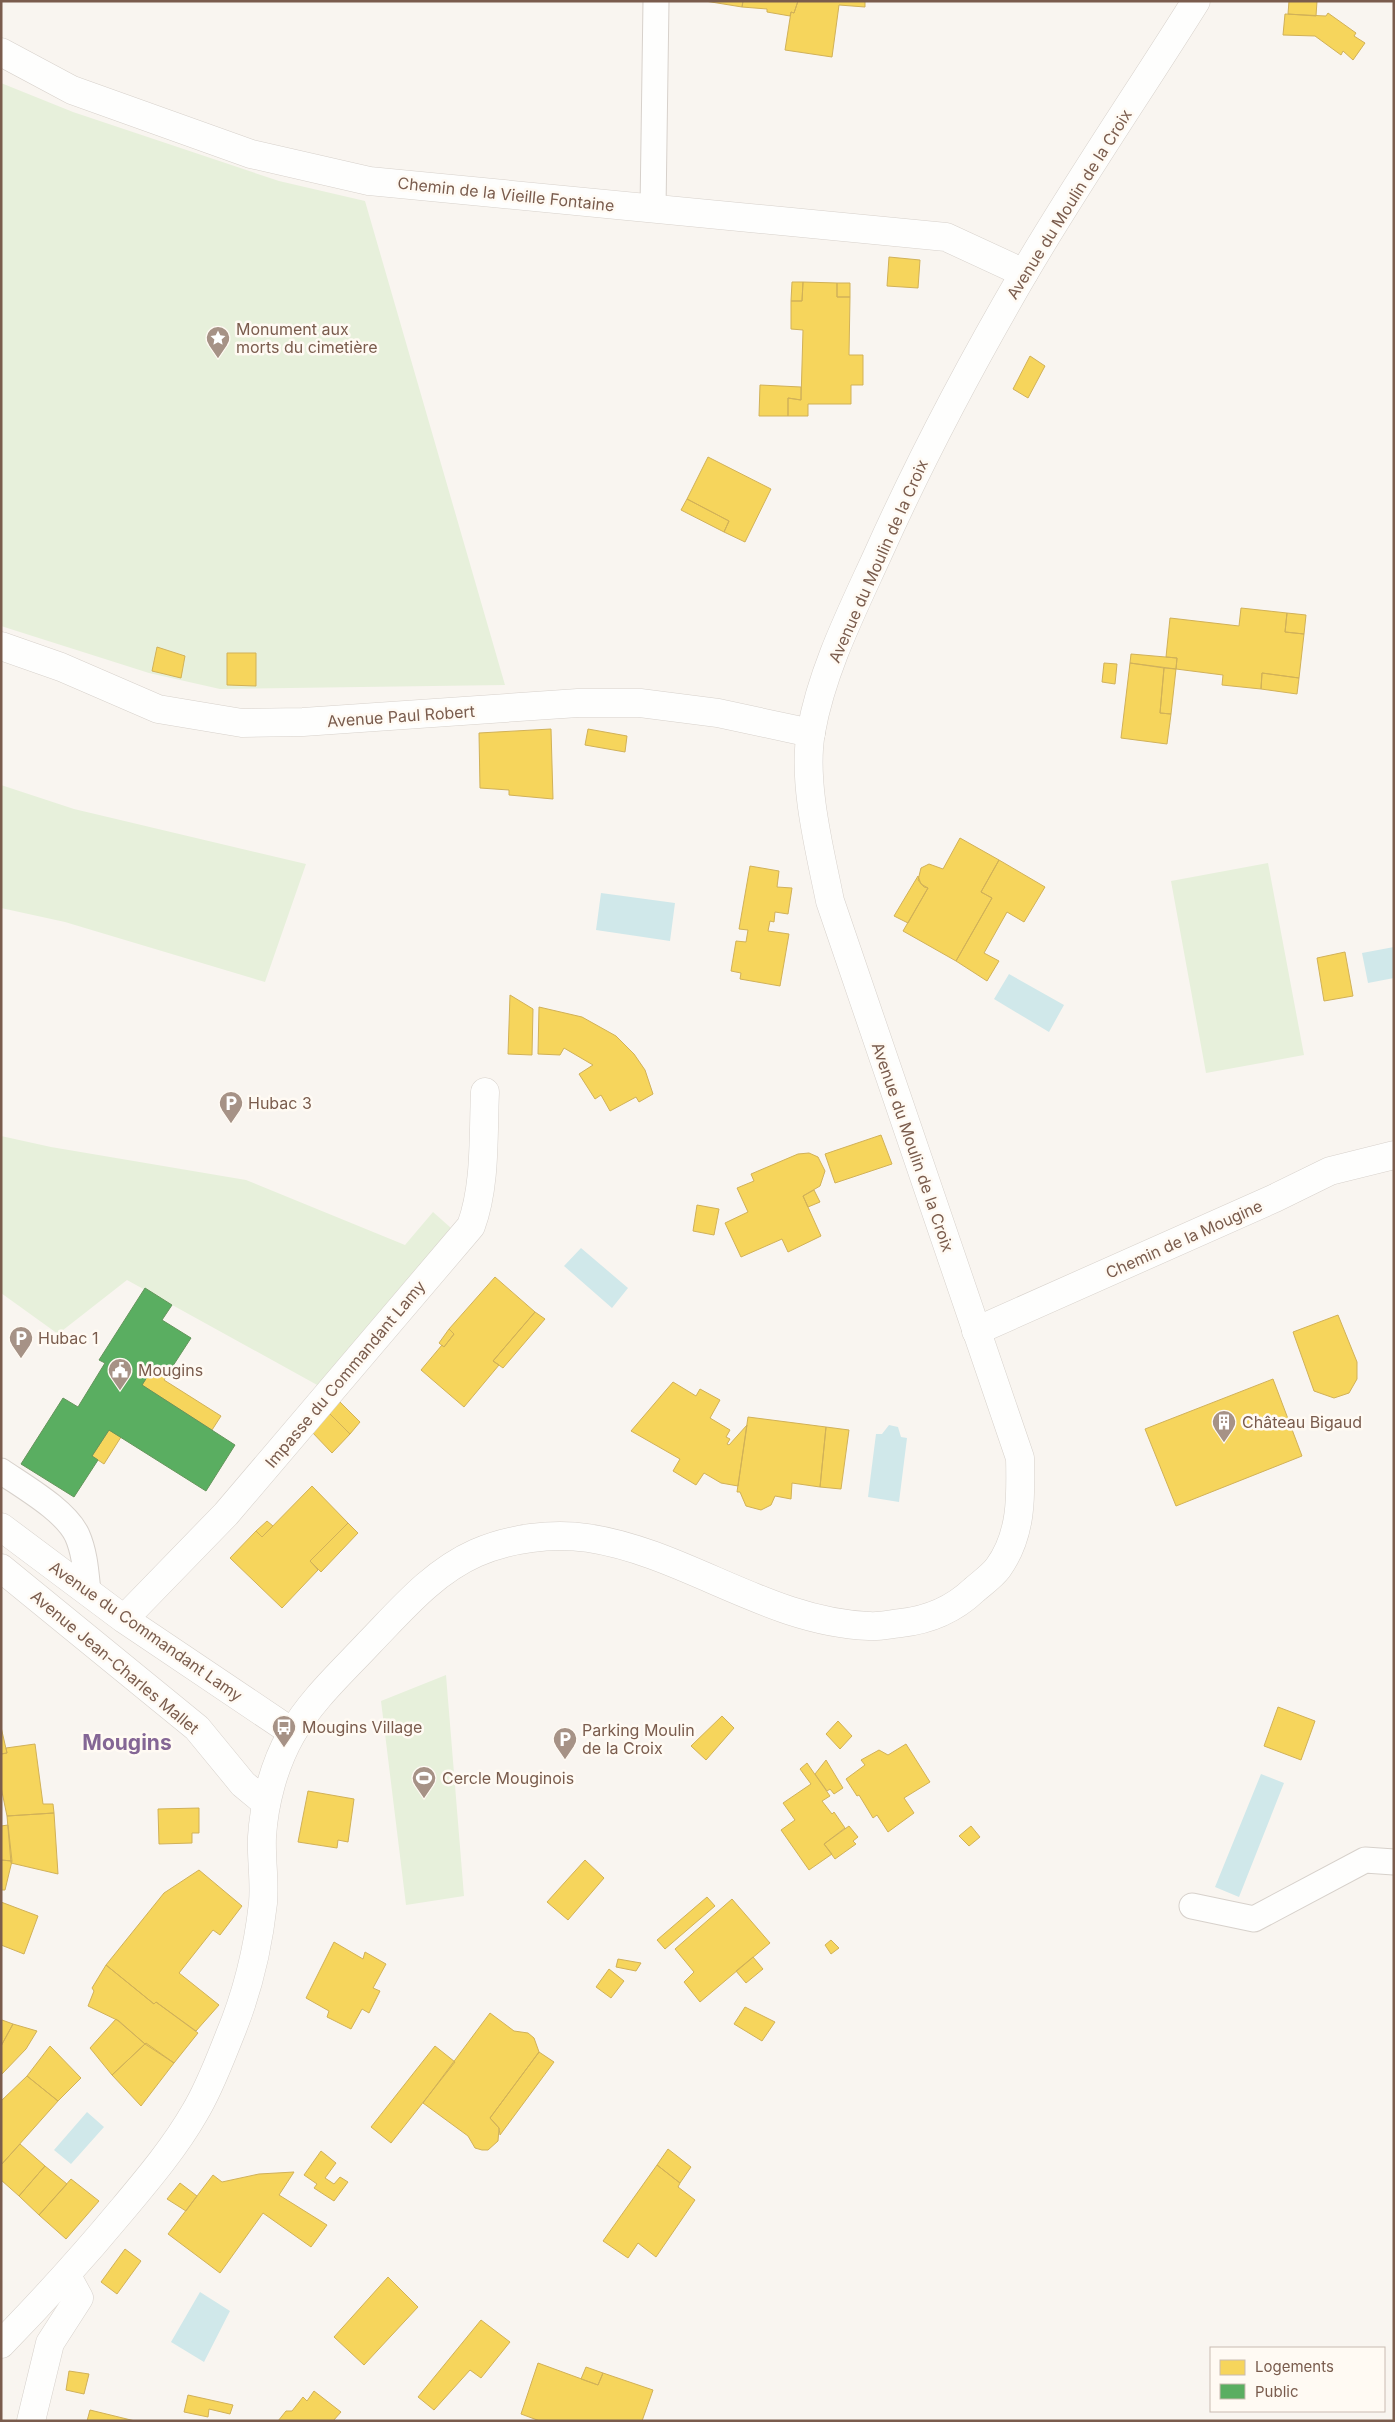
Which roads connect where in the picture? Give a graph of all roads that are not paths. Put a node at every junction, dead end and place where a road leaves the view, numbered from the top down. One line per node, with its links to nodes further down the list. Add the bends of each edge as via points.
1 (656, 1): 4 (lane)
2 (1196, 1): 5 (street, Avenue du Moulin de la Croix)
3 (1, 52): 4 (street, Chemin de la Vieille Fontaine, via 72,90 251,154 369,181)
4 (653, 209): 5 (street, Chemin de la Vieille Fontaine, via 946,237)
5 (1024, 272): 7 (street, Avenue du Moulin de la Croix, via 938,429 894,519 846,625 825,680)
6 (1, 646): 7 (street, Avenue Paul Robert, via 61,667 158,708 242,723 303,722 578,703 640,703 718,713)
7 (811, 733): 10 (street, Avenue du Moulin de la Croix, via 810,779 814,824 830,901)
8 (485, 1092): 15 (street, Impasse du Commandant Lamy, via 481,1173 477,1209 471,1226 226,1514)
9 (1394, 1155): 10 (street, Chemin de la Mougine, via 1330,1171)
10 (976, 1331): 16 (street, Avenue du Moulin de la Croix, via 1020,1458 1021,1502 1014,1538 998,1568 966,1598 924,1620 871,1626 819,1619 778,1607 618,1544 586,1538 542,1537 504,1543 447,1569 411,1599 326,1688)
11 (1, 1471): 14 (lane, via 69,1523 84,1555)
12 (1, 1527): 14 (street, Avenue du Commandant Lamy)
13 (1, 1568): 17 (street, Avenue Jean-Charles Mallet, via 198,1728 243,1784)
14 (88, 1592): 15 (street, Avenue du Commandant Lamy)
15 (124, 1619): 16 (street, Avenue du Commandant Lamy)
16 (292, 1732): 17 (street, Avenue du Moulin de la Croix)
17 (266, 1803): 20 (street, Avenue du Moulin de la Croix, via 262,1839 262,1909 253,1968 231,2034 196,2111 153,2174)
18 (1394, 1862): 19 (lane, via 1365,1860 1254,1919)
19 (1192, 1906)
20 (67, 2276): 21 (street, Avenue du Moulin de la Croix); 22 (street, via 78,2298 50,2343)
21 (1, 2344)
22 (31, 2421)

